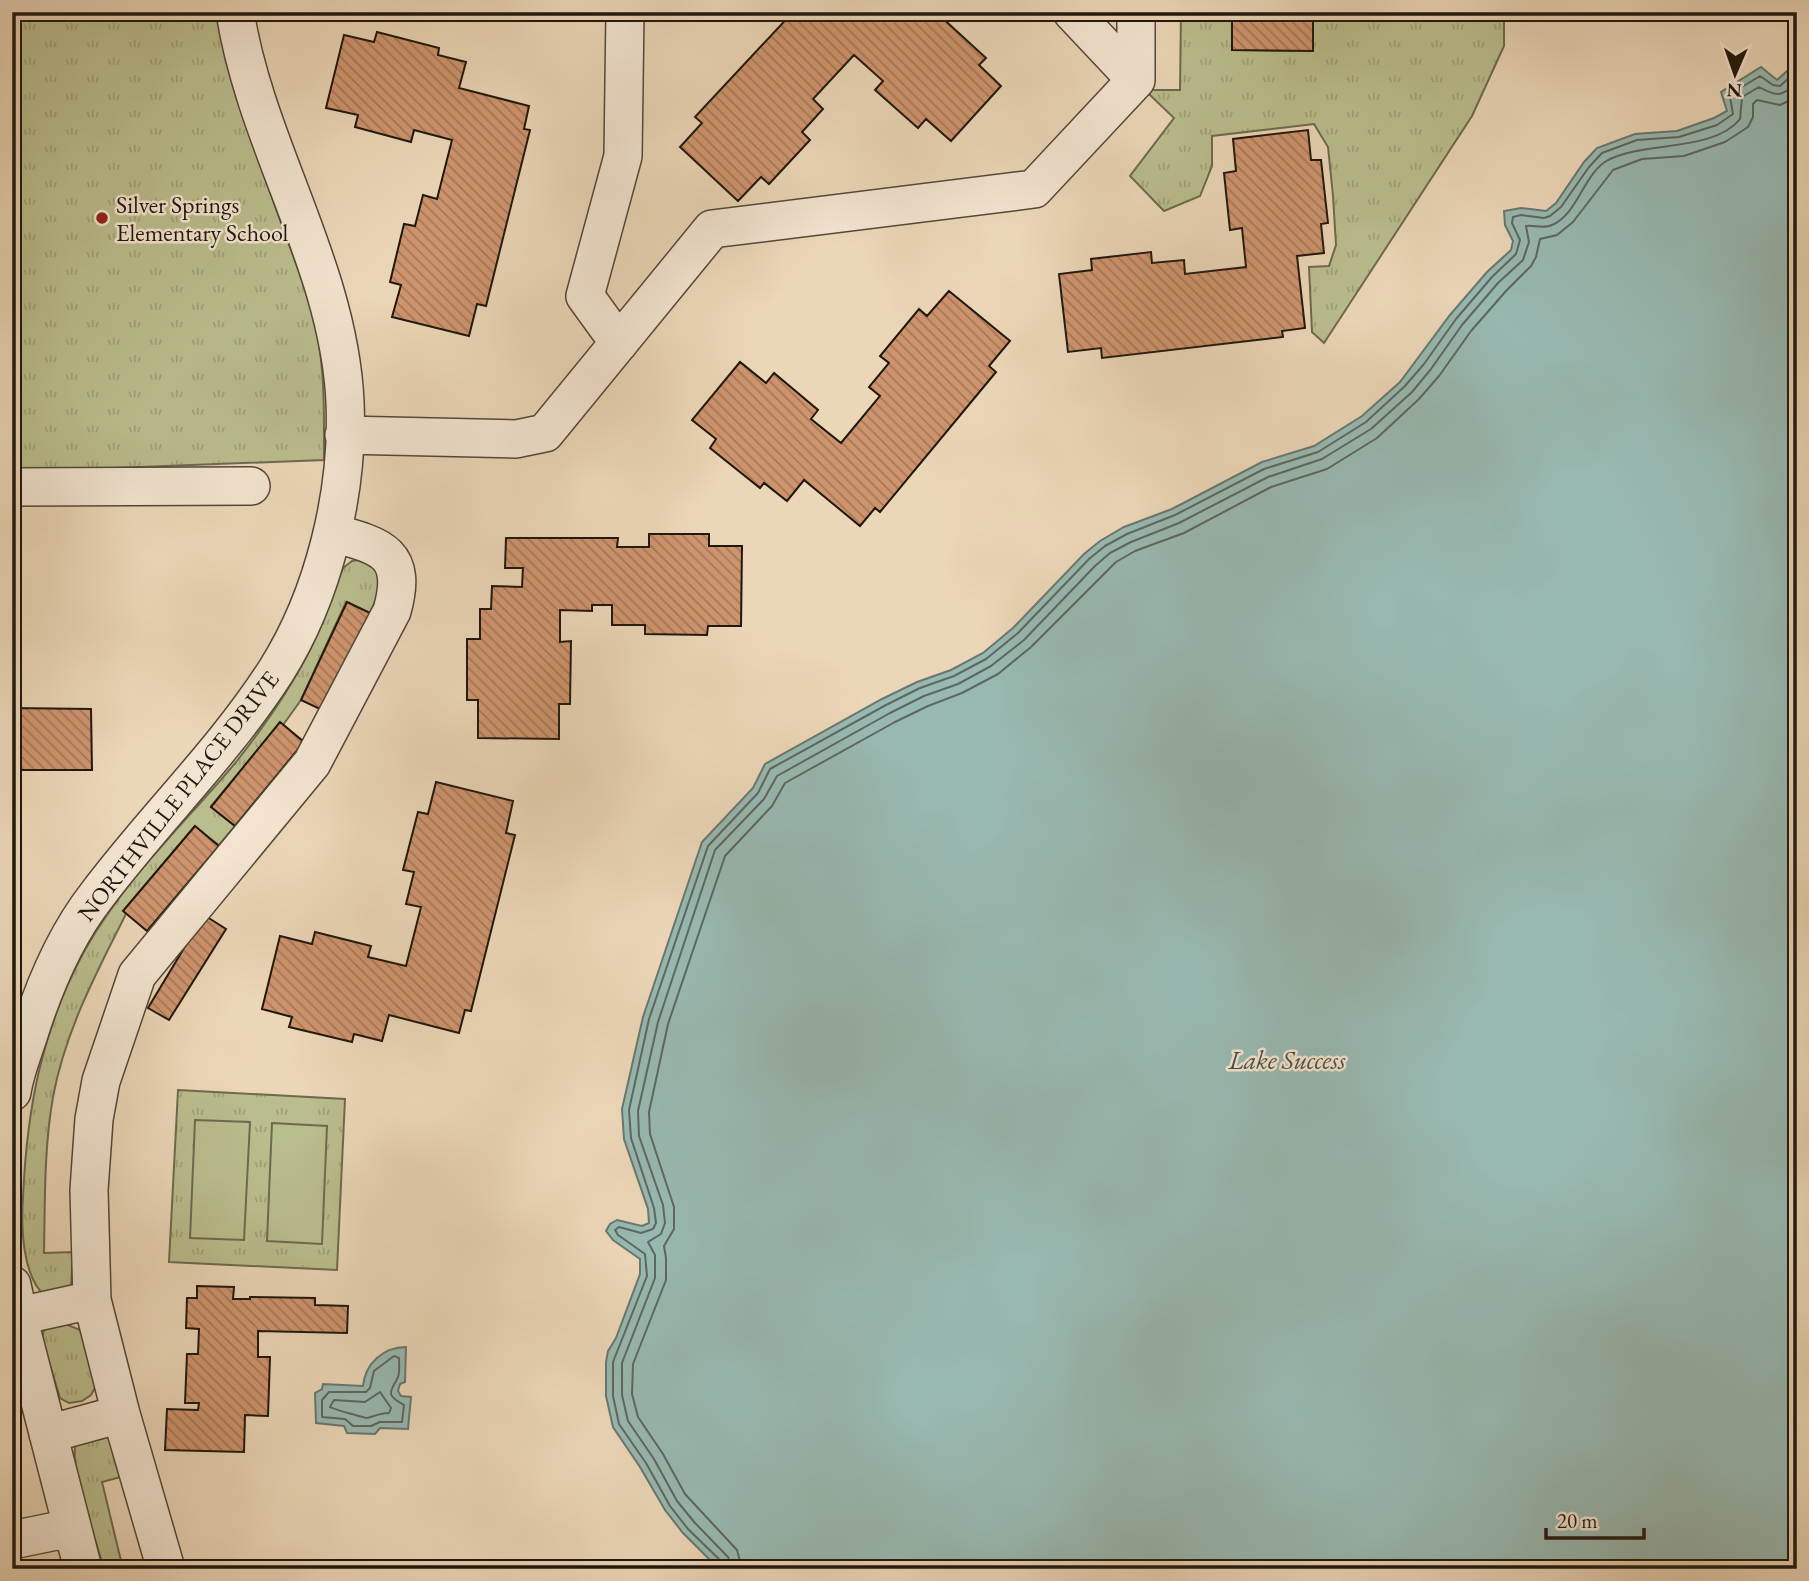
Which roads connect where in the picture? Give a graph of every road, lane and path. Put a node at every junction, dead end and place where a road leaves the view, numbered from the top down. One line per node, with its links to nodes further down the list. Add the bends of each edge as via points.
1 (235, 12): 7 (street, NORTHVILLE PLACE DRIVE, via 269,138 337,335)
2 (625, 12): 6 (street, via 623,156 585,296)
3 (1072, 12): 5 (street)
4 (1136, 12): 5 (street)
5 (1136, 80): 6 (street, via 1034,189 712,229)
6 (619, 343): 7 (street, via 545,433 516,439)
7 (344, 435): 10 (street, NORTHVILLE PLACE DRIVE)
8 (12, 486): 9 (street)
9 (251, 486)
10 (332, 533): 11 (street, NORTHVILLE PLACE DRIVE, via 303,621 276,670 240,722 95,897 67,942 40,999); 12 (street, via 355,539 394,562 398,574 391,611 312,763 137,975 101,1081 94,1119 89,1190)
11 (12, 1092)
12 (92, 1300): 13 (street); 14 (street)
13 (16, 1317): 15 (street)
14 (121, 1414): 15 (street); 19 (street)
15 (48, 1434): 16 (street)
16 (71, 1528): 17 (street); 18 (street)
17 (12, 1540)
18 (83, 1569)
19 (166, 1569)

